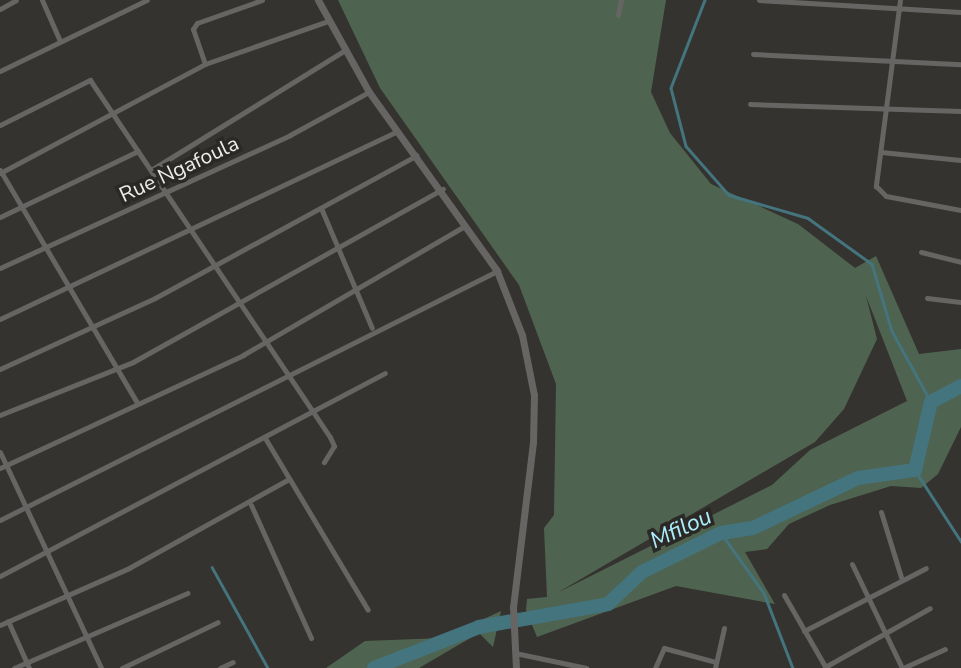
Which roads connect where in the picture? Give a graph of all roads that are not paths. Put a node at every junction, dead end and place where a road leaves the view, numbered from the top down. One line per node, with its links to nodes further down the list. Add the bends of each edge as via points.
1 (16, 0): 10 (street)
2 (42, 0): 14 (street)
3 (147, 0): 14 (street)
4 (262, 0): 18 (street, via 197,23 193,29)
5 (318, 0): 13 (street)
6 (621, 0): 12 (street)
7 (758, 0): 9 (street)
8 (900, 0): 9 (street)
9 (899, 8): 11 (street); 17 (street)
10 (0, 9)
11 (961, 12)
12 (618, 15)
13 (328, 21): 15 (street); 18 (street)
14 (60, 41): 20 (street)
15 (344, 51): 21 (street); 32 (street)
16 (753, 54): 17 (street)
17 (892, 62): 19 (street); 23 (street)
18 (205, 64): 25 (street)
19 (961, 64)
20 (0, 71)
21 (369, 92): 27 (street); 35 (street, Rue Ngafoula)
22 (751, 104): 23 (street)
23 (886, 108): 24 (street); 29 (street)
24 (961, 111)
25 (112, 114): 26 (street, via 90,80); 28 (street); 33 (street)
26 (0, 124)
27 (398, 131): 30 (street); 41 (street)
28 (138, 151): 32 (street); 36 (street)
29 (881, 152): 31 (street); 38 (street, via 879,191)
30 (417, 155): 34 (street); 37 (street)
31 (961, 160)
32 (151, 170): 35 (street)
33 (0, 172): 36 (street)
34 (443, 190): 40 (street); 43 (street)
35 (166, 192): 41 (street); 42 (street, Rue Ngafoula)
36 (23, 206): 39 (street); 42 (street)
37 (321, 208): 43 (street); 46 (street)
38 (961, 210)
39 (0, 217)
40 (468, 225): 48 (street); 50 (street)
41 (191, 230): 46 (street); 49 (street)
42 (47, 247): 47 (street, Rue Ngafoula); 49 (street)
43 (340, 249): 50 (street); 52 (street)
44 (921, 252): 45 (street)
45 (961, 262)
46 (215, 266): 52 (street); 55 (street)
47 (0, 268)
48 (497, 271): 56 (street); 95 (street, via 522,335 534,395 513,607)
49 (72, 287): 54 (street); 55 (street)
50 (356, 289): 56 (street); 57 (street)
51 (927, 299): 53 (street)
52 (241, 302): 57 (street); 58 (street)
53 (961, 302)
54 (0, 319)
55 (95, 325): 58 (street); 59 (street)
56 (372, 328): 60 (street)
57 (268, 340): 60 (street); 62 (street)
58 (120, 368): 62 (street); 64 (street)
59 (0, 369)
60 (289, 373): 63 (street); 72 (street)
61 (385, 373): 63 (street)
62 (137, 403): 68 (street)
63 (312, 413): 65 (street); 67 (street, via 334,446)
64 (0, 415)
65 (265, 438): 70 (street); 75 (street)
66 (0, 452): 68 (street)
67 (324, 461)
68 (7, 465): 69 (street); 72 (street)
69 (0, 468)
70 (287, 480): 71 (street); 85 (street)
71 (251, 505): 81 (street); 93 (street)
72 (26, 506): 74 (street); 75 (street)
73 (881, 512): 79 (street)
74 (0, 520)
75 (46, 554): 78 (street); 81 (street)
76 (852, 564): 83 (street)
77 (926, 568): 79 (street)
78 (0, 576)
79 (901, 577): 83 (street)
80 (187, 593): 92 (street)
81 (66, 595): 86 (street); 92 (street)
82 (784, 595): 90 (street)
83 (867, 595): 90 (street); 91 (street)
84 (930, 608): 91 (street)
85 (368, 610)
86 (8, 621): 88 (street); 97 (street)
87 (218, 622): 101 (street)
88 (0, 625)
89 (724, 628): 98 (street)
90 (804, 631): 106 (street)
91 (884, 632): 106 (street); 107 (street)
92 (87, 636): 97 (street); 100 (street)
93 (310, 638)
94 (945, 649): 107 (street)
95 (515, 653): 103 (street); 104 (street)
96 (233, 662): 102 (street)
97 (27, 665): 99 (street)
98 (716, 665): 105 (street, via 664,648)
99 (14, 668)
100 (102, 668)
101 (122, 668)
102 (220, 668)
103 (516, 668)
104 (586, 668)
105 (655, 668)
106 (826, 668)
107 (903, 668)

